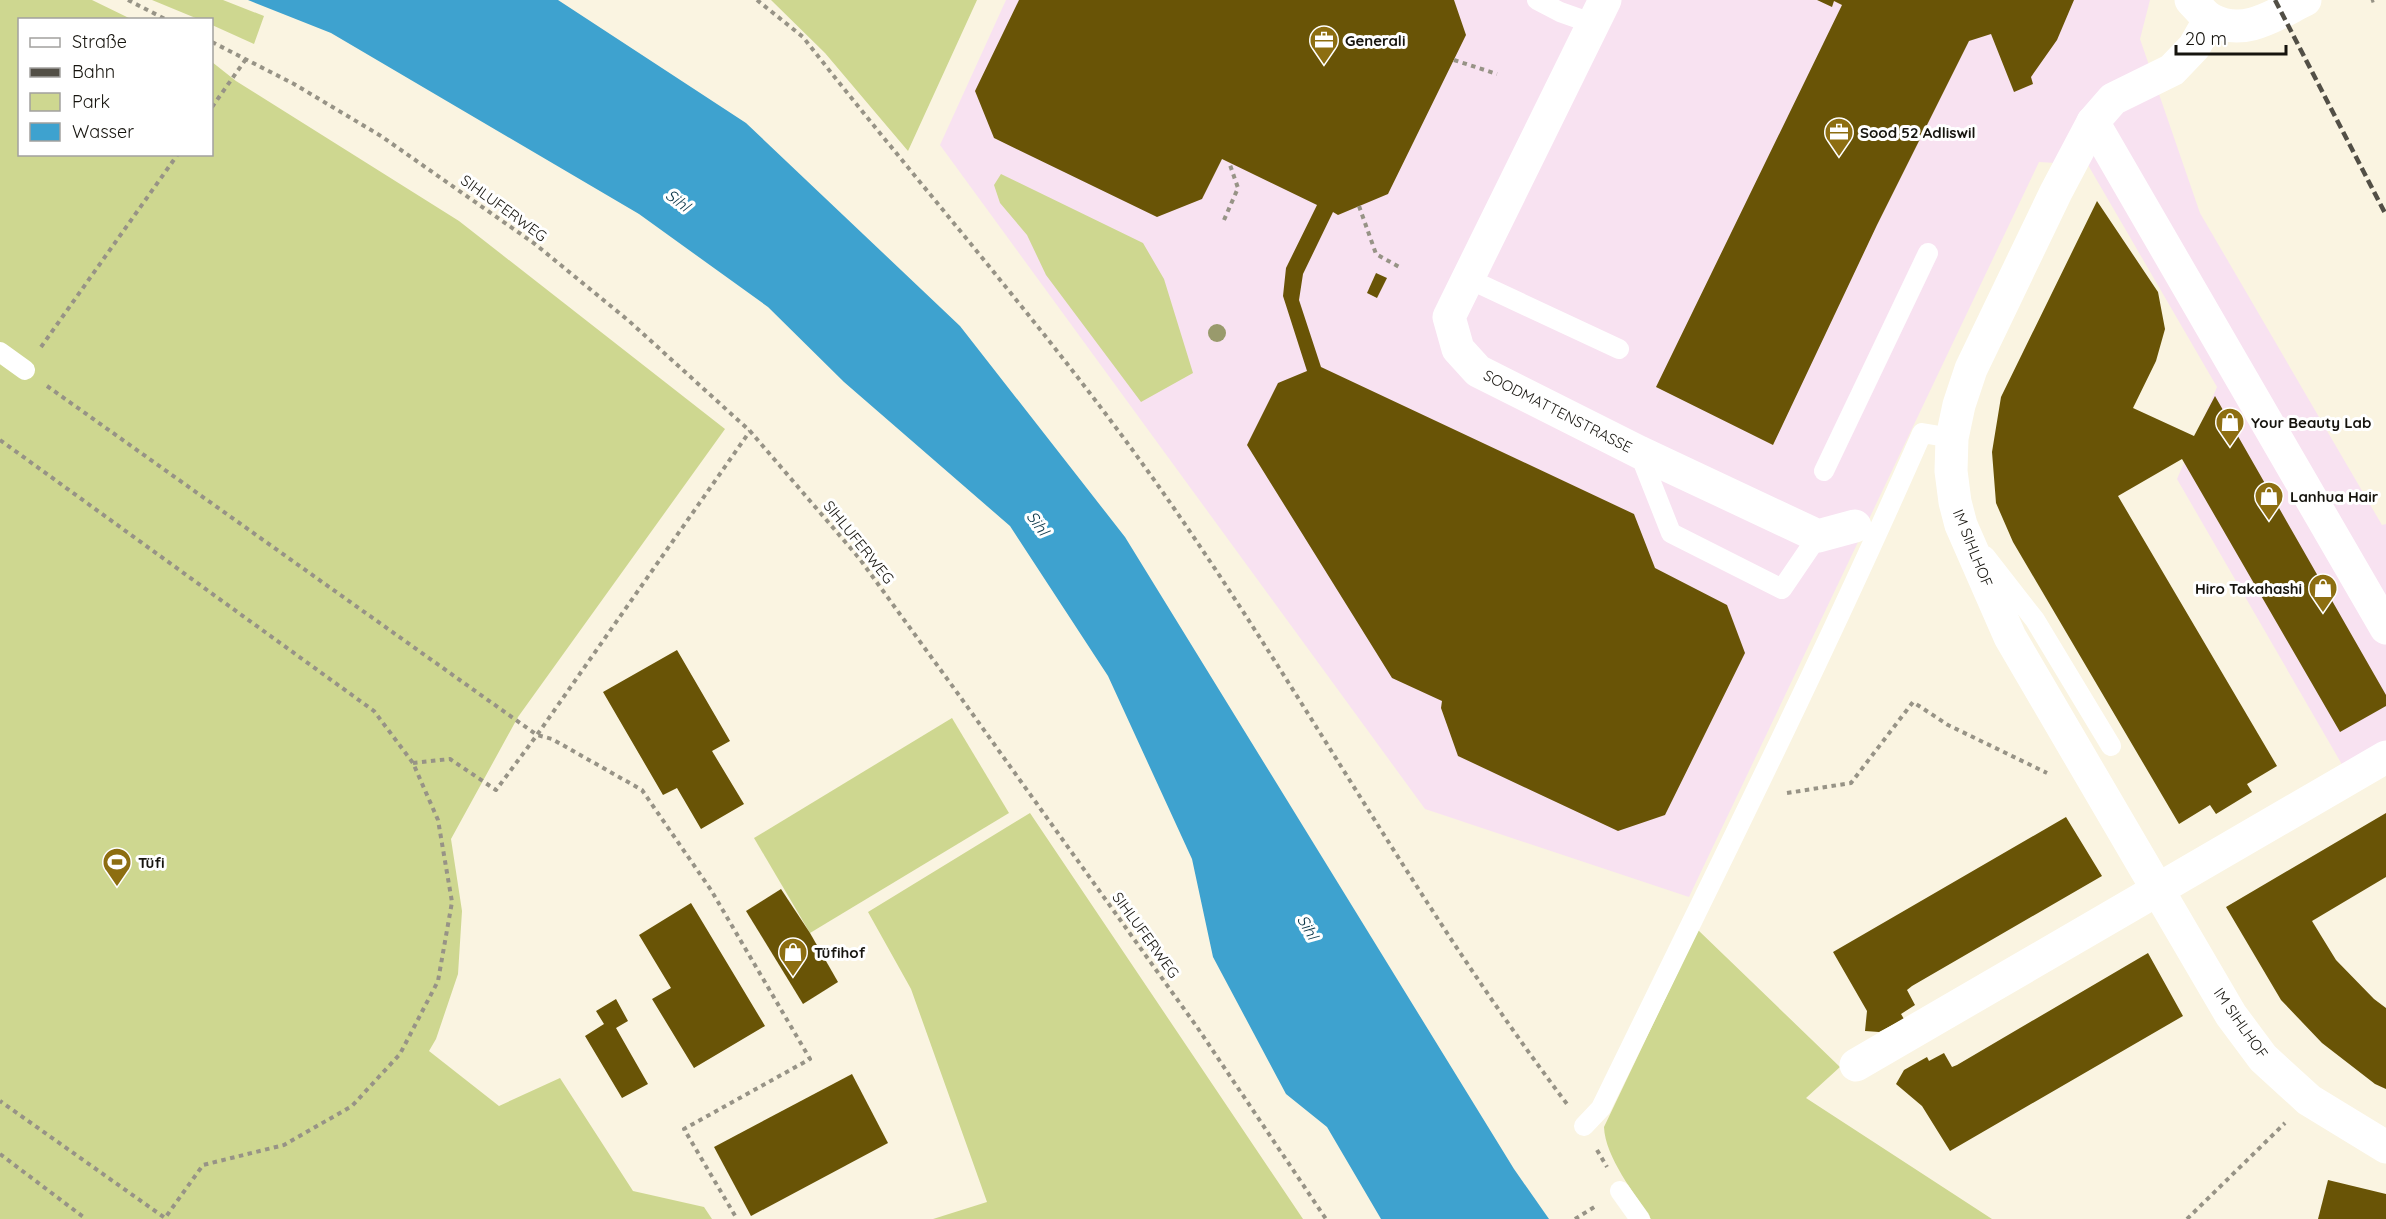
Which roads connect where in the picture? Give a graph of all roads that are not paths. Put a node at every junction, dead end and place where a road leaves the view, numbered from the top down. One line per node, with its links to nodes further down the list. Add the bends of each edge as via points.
1 (1537, 0): 4 (lane, via 1560,12)
2 (2298, 2): 3 (street, via 2257,24 2229,26)
3 (2201, 10): 5 (street, IM SIHLHOF, via 2194,47 2172,70 2113,99)
4 (1599, 12): 7 (street, SOODMATTENSTRASSE)
5 (2093, 122): 11 (street, IM SIHLHOF, via 1971,369); 17 (street)
6 (1928, 253): 13 (lane)
7 (1469, 279): 8 (lane); 12 (street, SOODMATTENSTRASSE, via 1449,317 1458,349 1478,371)
8 (1619, 349)
9 (0, 352): 10 (lane)
10 (24, 370)
11 (1952, 438): 14 (street, IM SIHLHOF, via 1951,471); 15 (lane, via 1922,433)
12 (1639, 452): 16 (street, SOODMATTENSTRASSE); 16 (lane, via 1671,533 1782,589)
13 (1824, 471)
14 (1961, 525): 18 (lane, via 2035,620); 20 (street, IM SIHLHOF, via 2010,637)
15 (1866, 531): 16 (street); 22 (lane, via 1756,790 1601,1108)
16 (1818, 536)
17 (2386, 628)
18 (2111, 746)
19 (2386, 757): 20 (street)
20 (2158, 890): 21 (street); 23 (street, IM SIHLHOF, via 2231,1015 2263,1058 2309,1100)
21 (1856, 1065)
22 (1584, 1126)
23 (2386, 1147)
24 (1620, 1191): 25 (lane)
25 (1640, 1219)

